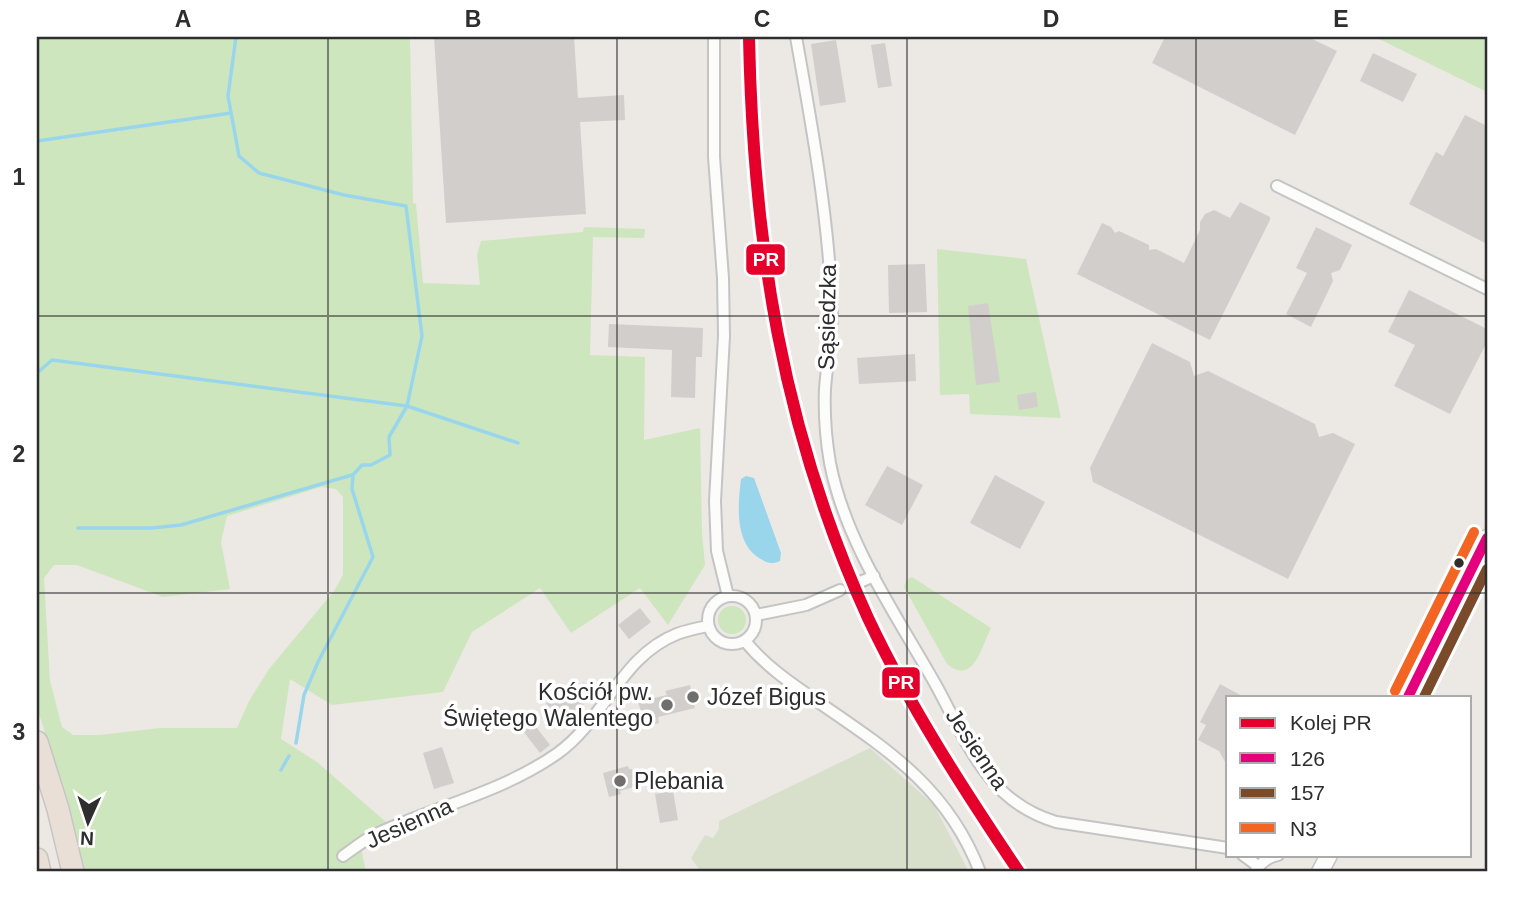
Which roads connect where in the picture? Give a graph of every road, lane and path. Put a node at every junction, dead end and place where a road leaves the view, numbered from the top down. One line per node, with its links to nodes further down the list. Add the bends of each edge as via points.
1 (714, 37): 9 (street, via 713,145 724,336 715,501 717,551)
2 (796, 37): 6 (street, Sąsiedzka, via 815,141 831,282 825,392 831,464 847,520)
3 (1277, 186): 4 (street)
4 (1487, 289)
5 (1487, 538): 13 (main road)
6 (874, 576): 7 (street); 15 (street, Jesienna, via 974,754 1016,802 1056,822)
7 (860, 582)
8 (840, 590): 10 (street, via 806,605)
9 (728, 596): 10 (street, via 749,602); 11 (street, via 709,610)
10 (756, 615): 12 (street, via 755,629)
11 (708, 626): 12 (street, via 723,643); 16 (street, Jesienna, via 679,633 640,657 594,716 558,752 492,788 372,836)
12 (745, 641): 24 (street, via 780,676 871,738 919,779 954,819)
13 (1408, 696)
14 (37, 742): 23 (highway)
15 (1226, 848)
16 (343, 856)
17 (1244, 856): 21 (street)
18 (1271, 856): 21 (street)
19 (1328, 856): 25 (main road)
20 (37, 859): 22 (highway)
21 (1257, 869)
22 (40, 872)
23 (73, 872)
24 (980, 872)
25 (1320, 872)

